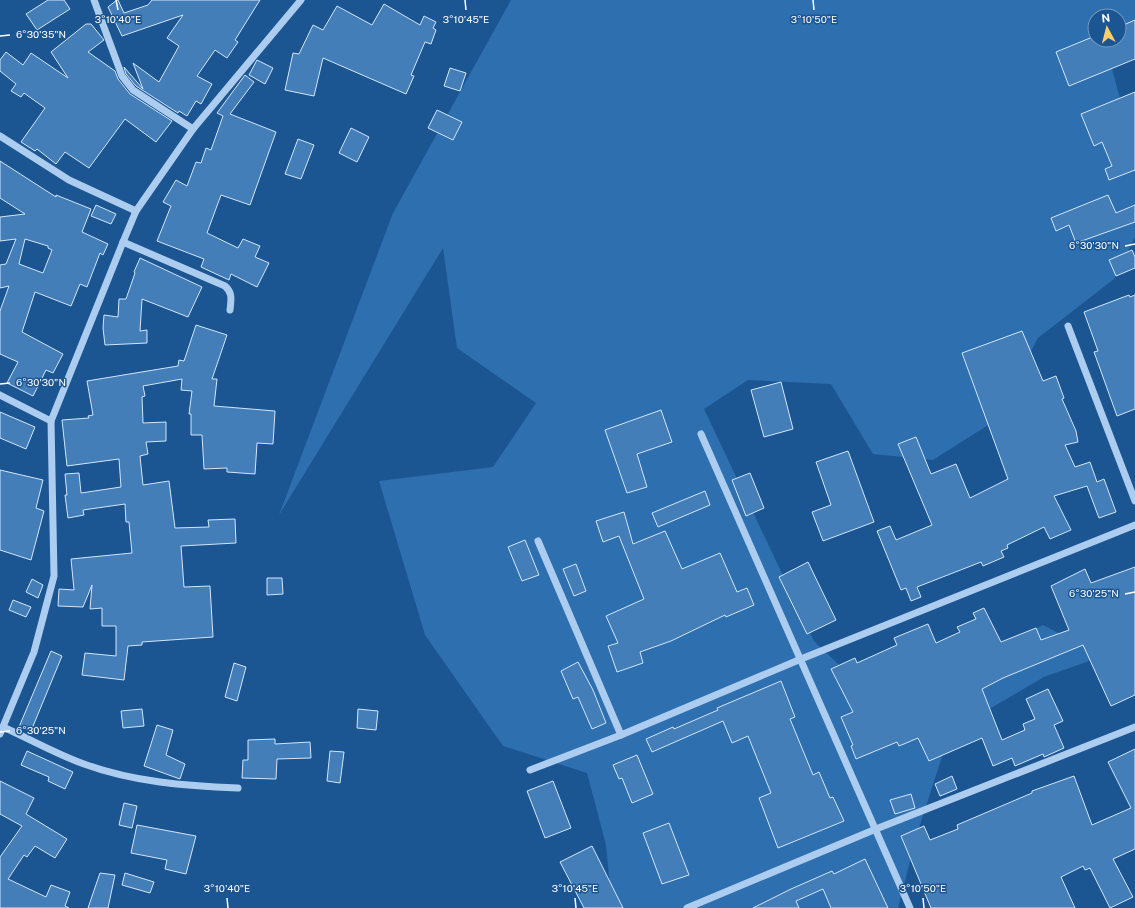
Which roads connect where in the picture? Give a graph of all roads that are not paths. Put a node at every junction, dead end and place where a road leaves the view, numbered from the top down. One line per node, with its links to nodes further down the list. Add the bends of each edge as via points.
1 (94, 0): 3 (street, via 126,82 133,90)
2 (301, 0): 3 (street)
3 (193, 129): 5 (street)
4 (0, 136): 5 (street, via 69,180)
5 (136, 211): 6 (street)
6 (123, 242): 7 (street, via 225,286 231,294); 10 (street)
7 (230, 310)
8 (1068, 326): 12 (street)
9 (0, 395): 10 (street)
10 (51, 420): 17 (street, via 54,576 34,652)
11 (700, 434): 15 (street)
12 (1135, 501)
13 (1135, 525): 15 (street)
14 (538, 541): 18 (street)
15 (801, 659): 18 (street); 21 (street)
16 (1135, 727): 21 (street)
17 (1, 731): 20 (street, via 84,764 138,779 188,786)
18 (621, 735): 19 (street)
19 (530, 770)
20 (238, 788)
21 (876, 829): 22 (street); 23 (street)
22 (687, 908)
23 (910, 908)

